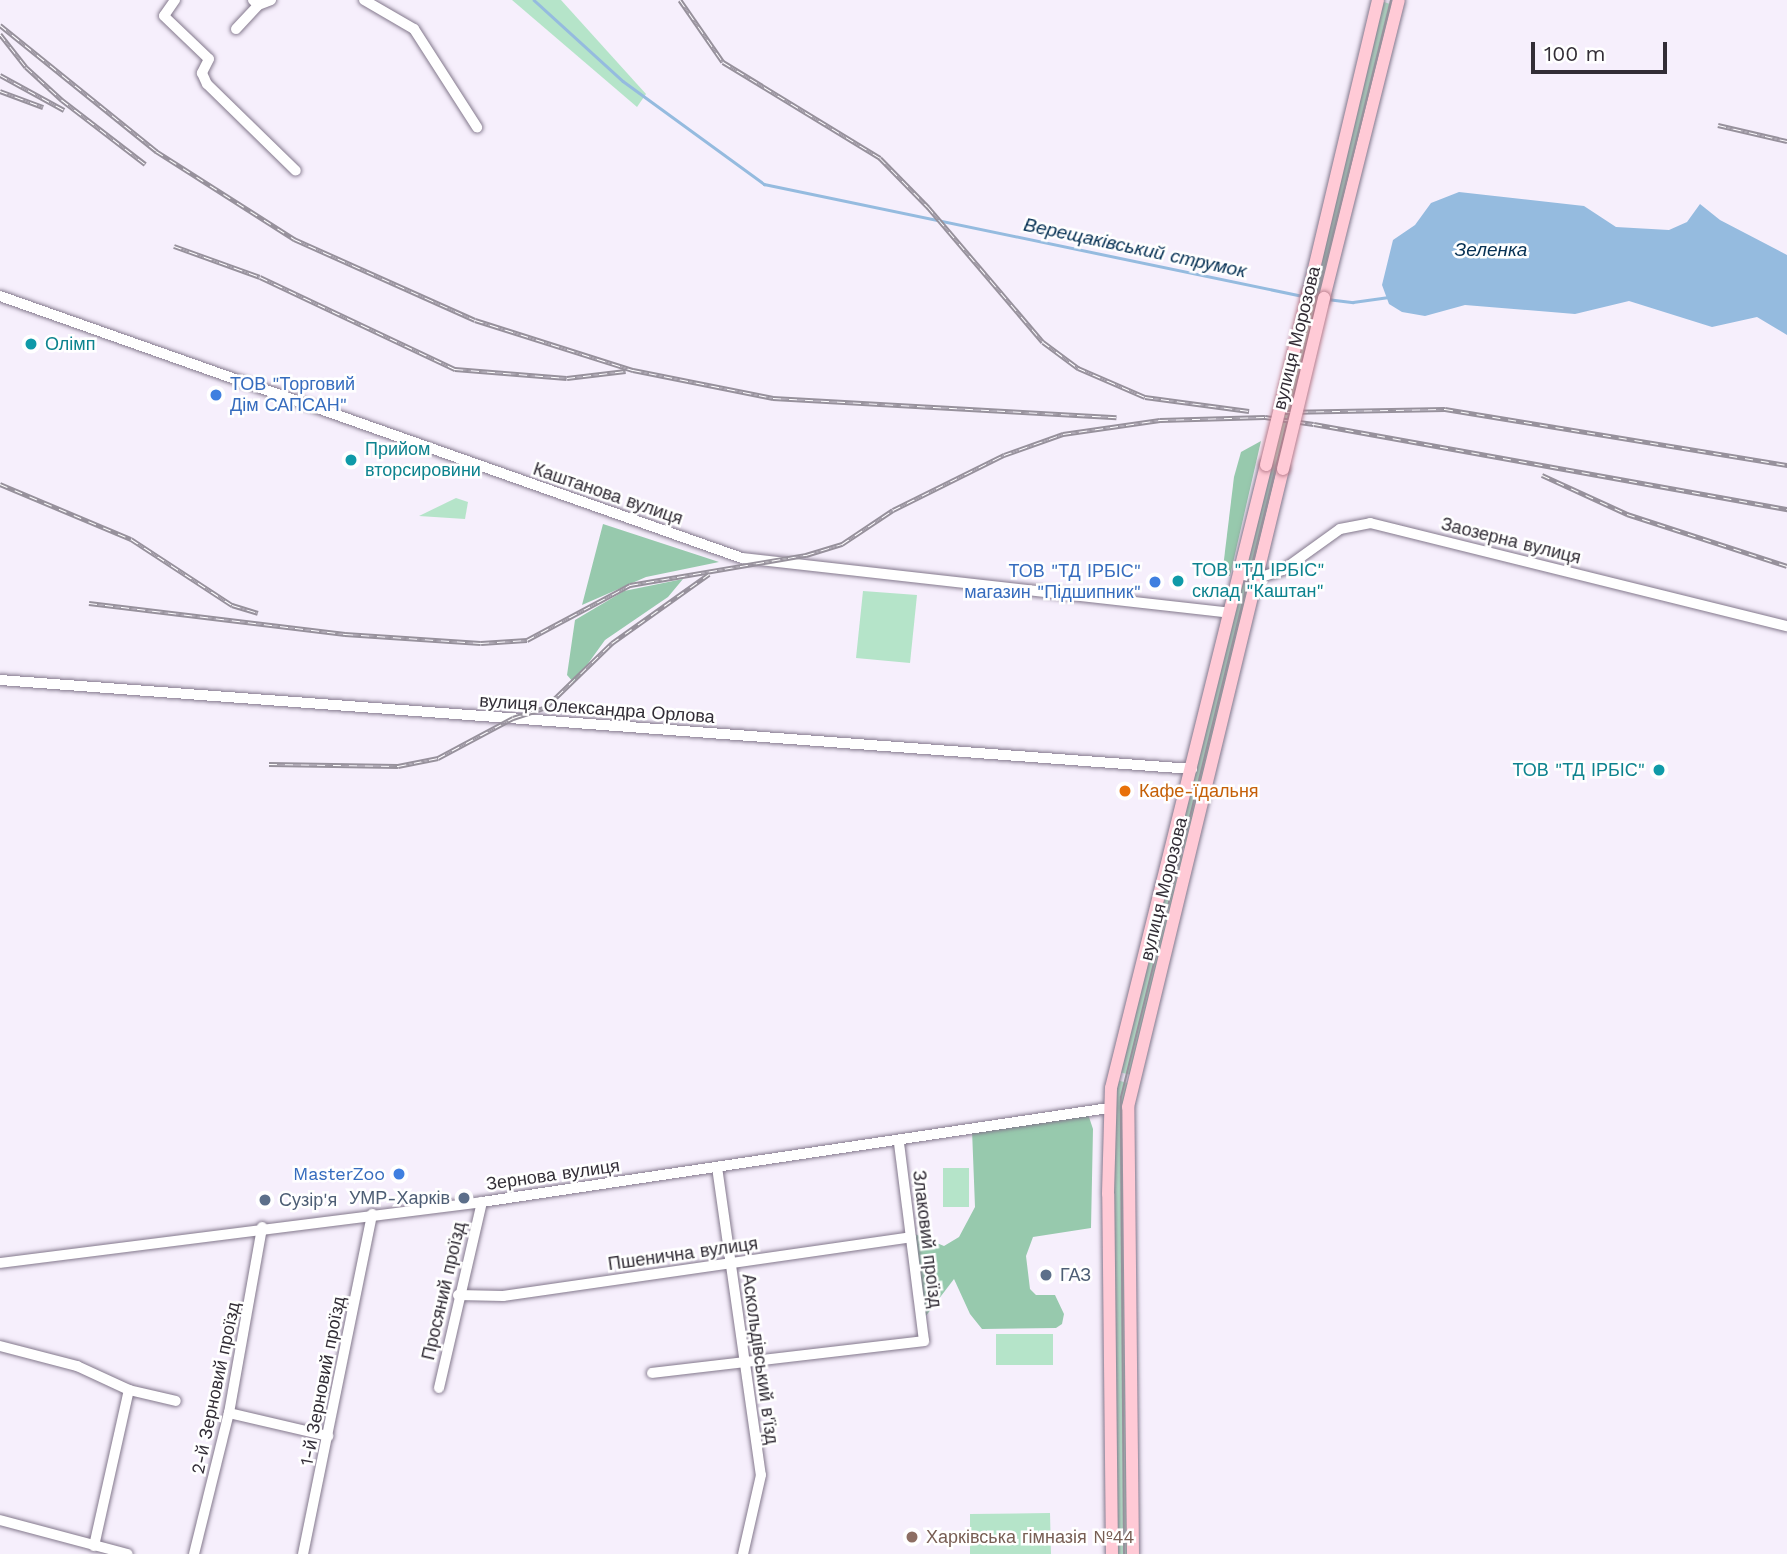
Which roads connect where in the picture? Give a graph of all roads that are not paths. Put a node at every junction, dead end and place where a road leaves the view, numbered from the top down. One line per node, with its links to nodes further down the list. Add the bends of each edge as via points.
1 (175, 0): 9 (street, via 164,16 209,59 202,73 207,85)
2 (271, 0): 6 (street)
3 (364, 0): 8 (street, via 414,29)
4 (1378, 0): 11 (main road, вулиця Морозова, bridge)
5 (1399, 0): 12 (main road, вулиця Морозова, bridge)
6 (256, 2): 7 (street)
7 (236, 29)
8 (477, 127)
9 (296, 171)
10 (0, 296): 13 (street, Каштанова вулиця, via 742,558)
11 (1239, 574): 12 (street); 13 (main road, вулиця Морозова)
12 (1258, 578): 14 (street, Заозерна вулиця, via 1294,564 1340,529 1370,523); 18 (main road, вулиця Морозова)
13 (1230, 613): 16 (main road, вулиця Морозова)
14 (1787, 625)
15 (0, 680): 16 (street, вулиця Олександра Орлова)
16 (1192, 769): 17 (main road, вулиця Морозова)
17 (1172, 847): 18 (main road); 19 (main road, вулиця Морозова)
18 (1191, 852): 20 (main road, вулиця Морозова)
19 (1115, 1073): 20 (main road); 21 (main road, вулиця Морозова)
20 (1134, 1079): 46 (main road, вулиця Морозова, via 1127,1119)
21 (1109, 1108): 22 (street, Зернова вулиця); 45 (main road, вулиця Морозова)
22 (899, 1142): 23 (street, Зернова вулиця); 27 (street, Злаковий проїзд)
23 (717, 1167): 24 (street, Зернова вулиця); 28 (street, Аскольдівський в'їзд)
24 (481, 1202): 25 (street, Зернова вулиця); 30 (street, Просяний проїзд)
25 (372, 1214): 26 (street, Зернова вулиця); 38 (street, 1-й Зерновий проїзд)
26 (262, 1227): 29 (street, Зернова вулиця); 37 (street, 2-й Зерновий проїзд)
27 (911, 1237): 28 (street, Пшенична вулиця); 32 (street, Злаковий проїзд, via 924,1341)
28 (730, 1262): 30 (street, Пшенична вулиця, via 503,1296); 32 (street, Аскольдівський в'їзд)
29 (0, 1263)
30 (458, 1295): 34 (street, Просяний проїзд)
31 (0, 1346): 35 (street, via 77,1366)
32 (744, 1364): 33 (street); 44 (street, Аскольдівський в'їзд, via 761,1475)
33 (652, 1373)
34 (439, 1388)
35 (129, 1390): 36 (street); 40 (street)
36 (176, 1401)
37 (229, 1413): 38 (street); 42 (street, 2-й Зерновий проїзд)
38 (328, 1436): 43 (street, 1-й Зерновий проїзд)
39 (0, 1520): 40 (street)
40 (94, 1546): 41 (street)
41 (128, 1554)
42 (194, 1554)
43 (303, 1554)
44 (743, 1554)
45 (1112, 1554)
46 (1133, 1554)

